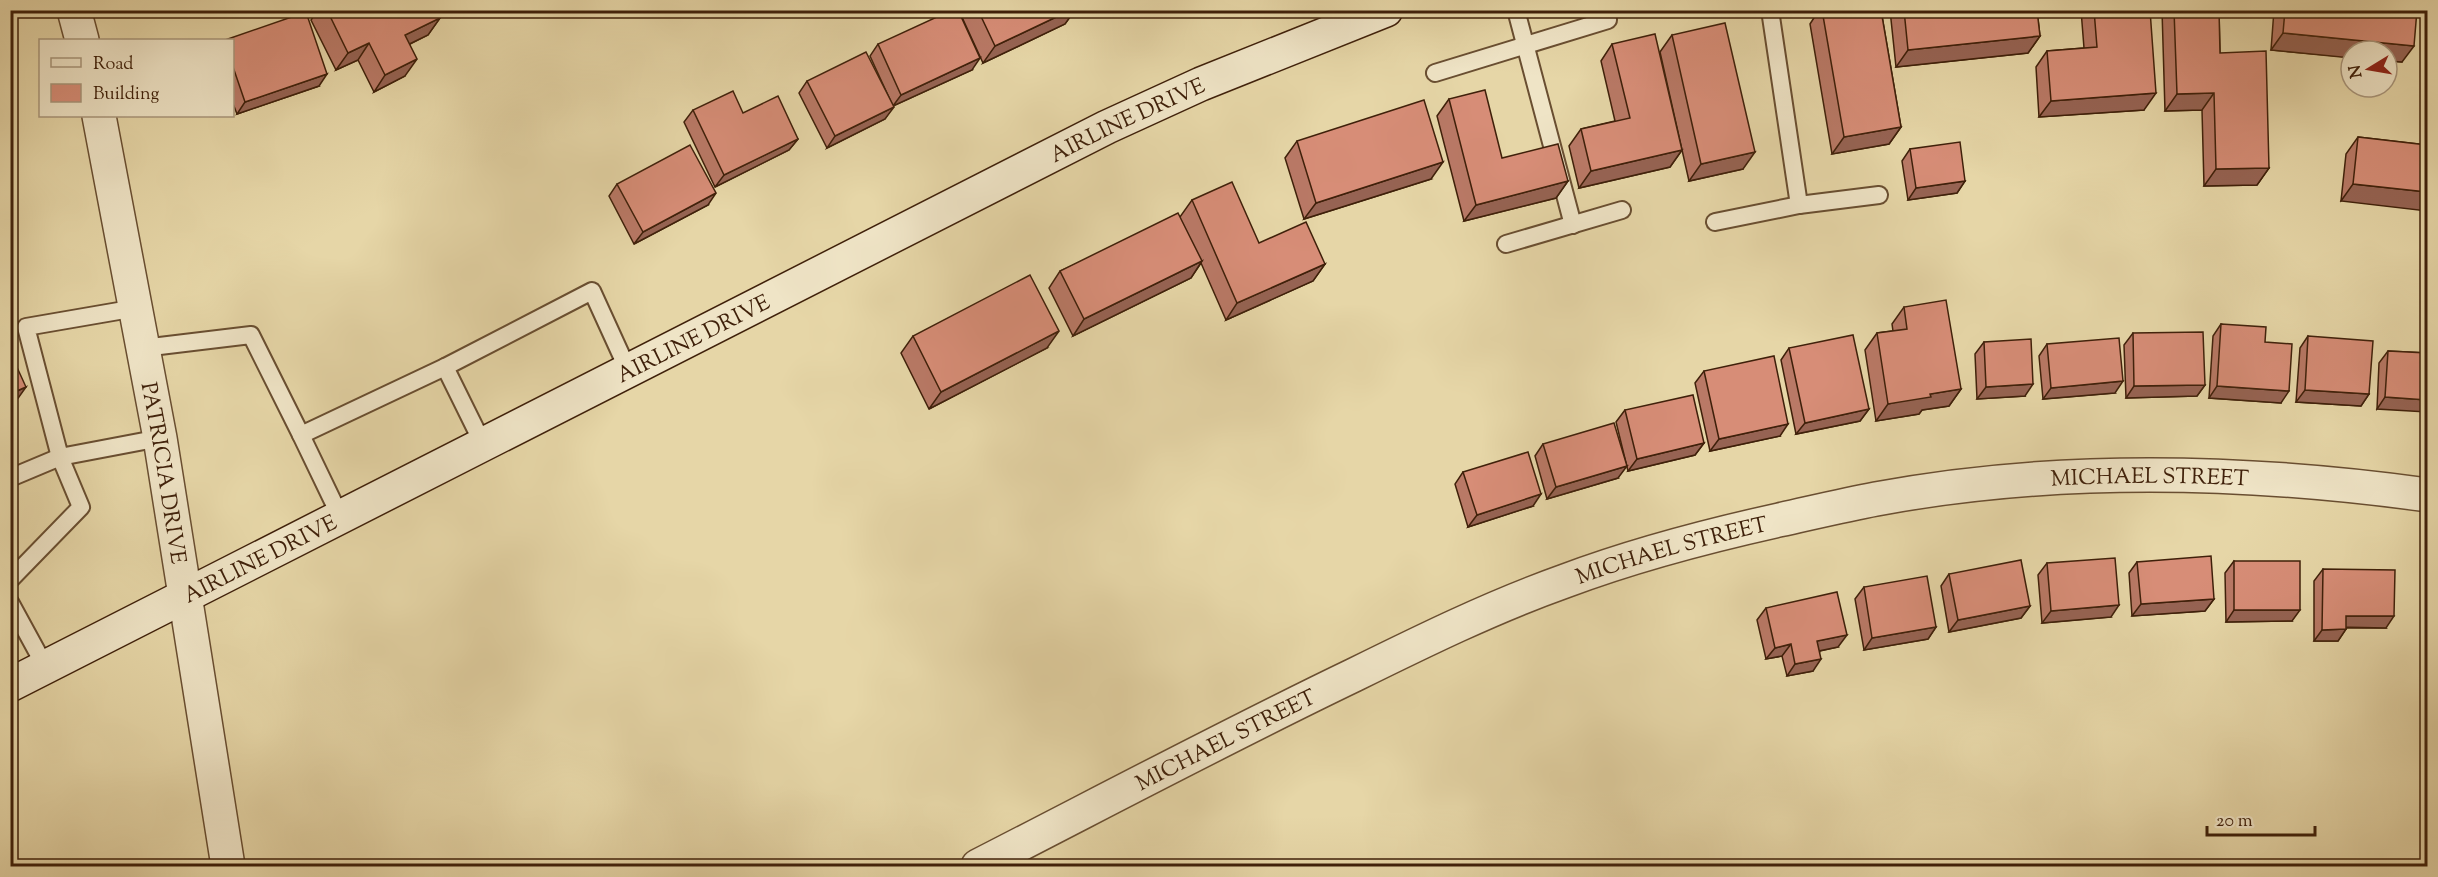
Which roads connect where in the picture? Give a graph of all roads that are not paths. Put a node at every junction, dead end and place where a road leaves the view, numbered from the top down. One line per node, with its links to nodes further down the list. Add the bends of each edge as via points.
1 (74, 10): 6 (street)
2 (1386, 10): 20 (street, AIRLINE DRIVE, via 1200,84)
3 (1516, 10): 7 (lane)
4 (1606, 10): 7 (lane, via 1608,20)
5 (1770, 10): 11 (lane)
6 (82, 39)
7 (1526, 46): 8 (lane); 14 (lane)
8 (1435, 74)
9 (99, 117): 16 (street, PATRICIA DRIVE)
10 (1879, 195): 11 (lane)
11 (1799, 206): 13 (lane)
12 (1622, 210): 14 (lane)
13 (1715, 222)
14 (1573, 225): 15 (lane)
15 (1506, 244)
16 (135, 308): 17 (lane); 18 (street, PATRICIA DRIVE)
17 (18, 324): 24 (lane)
18 (143, 348): 21 (lane, via 251,335); 22 (street, PATRICIA DRIVE)
19 (445, 367): 20 (lane, via 592,291); 21 (lane); 23 (lane)
20 (628, 370): 23 (street, AIRLINE DRIVE)
21 (301, 435): 27 (lane)
22 (160, 438): 24 (lane); 29 (street, PATRICIA DRIVE)
23 (483, 444): 27 (street, AIRLINE DRIVE)
24 (60, 457): 25 (lane); 28 (lane, via 81,507)
25 (10, 478)
26 (2427, 495): 34 (street, MICHAEL STREET, via 2266,478 2085,477 1879,498 1725,532 1565,581 1484,613 1278,711)
27 (340, 516): 29 (street, AIRLINE DRIVE)
28 (10, 580)
29 (185, 595): 31 (street, AIRLINE DRIVE); 33 (street, PATRICIA DRIVE)
30 (10, 602): 31 (lane)
31 (46, 668): 32 (street, AIRLINE DRIVE)
32 (10, 685)
33 (228, 867)
34 (978, 867)

